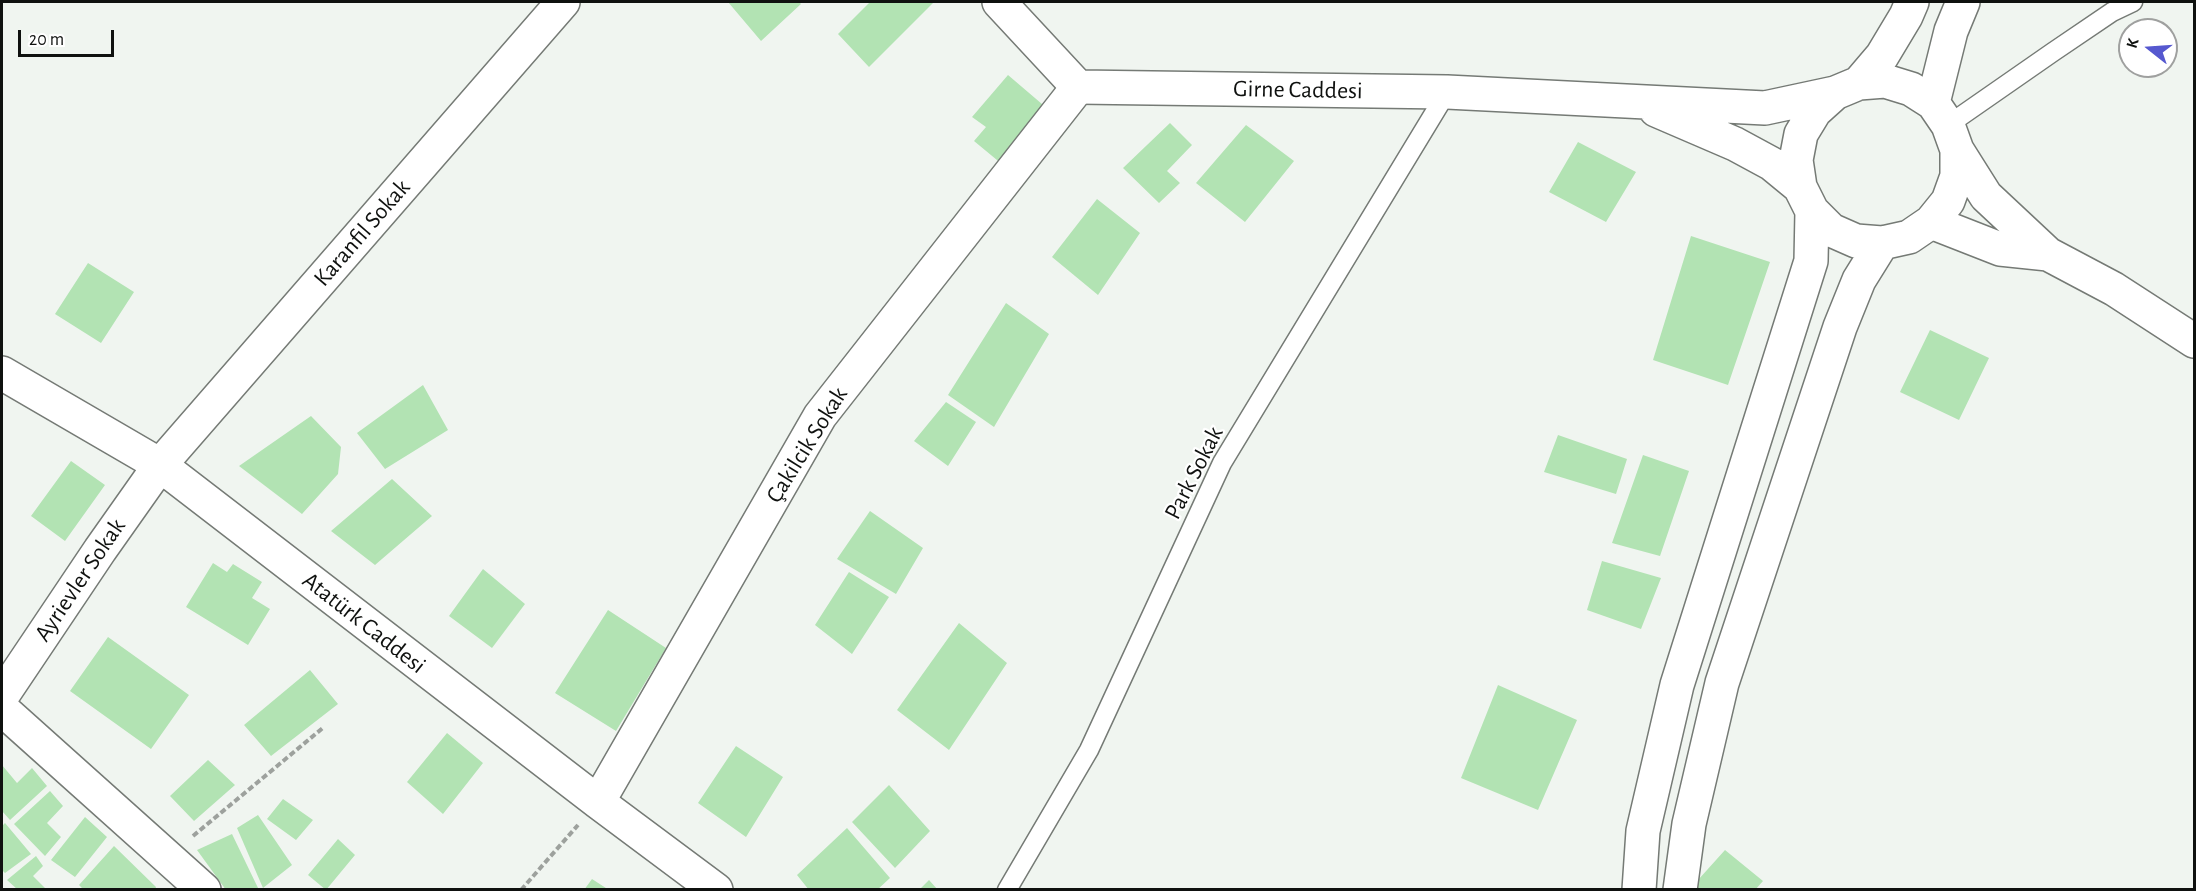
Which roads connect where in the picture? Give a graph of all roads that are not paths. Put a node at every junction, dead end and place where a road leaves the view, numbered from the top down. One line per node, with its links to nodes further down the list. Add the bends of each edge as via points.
1 (563, 2): 17 (street, Karanfil Sokak)
2 (999, 2): 6 (street)
3 (1912, 2): 7 (street, via 1882,56)
4 (1963, 2): 10 (street, via 1951,31)
5 (2133, 2): 10 (lane, via 2112,12)
6 (1078, 87): 8 (street, Girne Caddesi); 20 (street, Çakilcik Sokak, via 820,416)
7 (1847, 88): 9 (street, Girne Caddesi, via 1766,108); 10 (street, via 1885,81 1911,89); 11 (street, via 1815,111 1801,134 1796,160)
8 (1448, 92): 9 (street, Girne Caddesi); 23 (lane, Park Sokak, via 1222,463 1089,750)
9 (1635, 100): 11 (street, Girne Caddesi, via 1735,144 1772,165)
10 (1946, 126): 12 (street, via 1957,176 1948,201); 14 (street, via 1986,196)
11 (1806, 199): 13 (street, via 1831,230 1856,241); 24 (street, via 1811,261 1677,686 1642,831)
12 (1931, 222): 13 (street, via 1908,237); 14 (street, via 2000,249)
13 (1882, 243): 25 (street, via 1859,280 1840,327 1722,683 1689,824)
14 (2048, 254): 15 (street, via 2114,289)
15 (2194, 340)
16 (2, 373): 17 (street, Atatürk Caddesi)
17 (160, 465): 18 (street, Ayrievler Sokak); 20 (street, Atatürk Caddesi)
18 (2, 696)
19 (2, 709): 21 (street)
20 (598, 802): 22 (street, Atatürk Caddesi)
21 (204, 890)
22 (716, 890)
23 (1007, 890)
24 (1639, 890)
25 (1680, 890)

